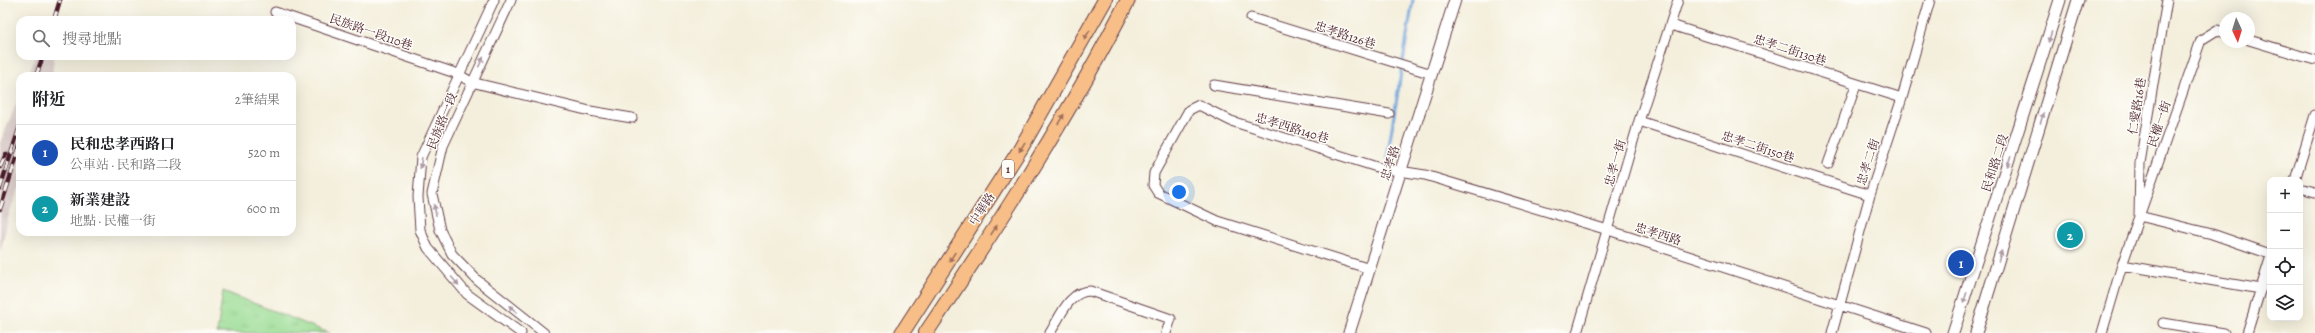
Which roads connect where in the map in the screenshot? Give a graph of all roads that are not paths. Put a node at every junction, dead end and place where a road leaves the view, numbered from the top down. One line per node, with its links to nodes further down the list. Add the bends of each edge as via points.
1 (494, 0): 19 (street, 民族路一段)
2 (511, 0): 21 (street, 民族路一段, one-way to 2)
3 (1105, 0): 47 (main road, 中華路 / 1, one-way to 47, via 1021,148)
4 (1128, 0): 48 (main road, 中華路 / 1, one-way to 4, via 1013,202 1103,48)
5 (1455, 0): 20 (street, 忠孝路)
6 (1678, 0): 15 (street, 忠孝一街)
7 (1930, 0): 24 (street, 忠孝二街)
8 (2060, 0): 55 (street, 民和路二段, one-way to 55)
9 (2078, 0): 56 (street, one-way to 9)
10 (2167, 0): 36 (street, 仁愛路16巷, via 2140,163)
11 (275, 12): 12 (street, 民族路一段110巷)
12 (287, 16)
13 (1251, 18): 20 (street, 忠孝路126巷)
14 (296, 19): 19 (street, 民族路一段110巷)
15 (1671, 25): 23 (street, 忠孝二街130巷); 28 (street, 忠孝一街)
16 (2219, 30): 36 (street, 民權一街, via 2201,40)
17 (2255, 42): 18 (street)
18 (2315, 60)
19 (458, 74): 21 (street, 民族路一段110巷); 45 (street, 民族路一段, one-way to 45, via 421,157 418,197 420,230 428,248 467,294)
20 (1432, 74): 31 (street, 忠孝路)
21 (471, 82): 27 (street, 民族路一段110巷, via 590,111); 46 (street, 民族路一段, one-way to 21, via 477,280 452,254 440,230 432,194 443,146)
22 (1214, 85): 25 (street)
23 (1856, 85): 24 (street, 忠孝二街130巷); 29 (street)
24 (1902, 98): 35 (street, 忠孝二街)
25 (1389, 114)
26 (2315, 115): 32 (street)
27 (632, 118)
28 (1639, 121): 35 (street, 忠孝二街150巷); 37 (street, 忠孝一街)
29 (1828, 164)
30 (1380, 168): 31 (street, 忠孝西路); 40 (street, 忠孝西路140巷, via 1231,121 1200,105 1189,110 1154,173 1153,185 1158,193 1217,221)
31 (1400, 173): 37 (street, 忠孝西路, via 1425,175); 40 (street, 忠孝路)
32 (2296, 177)
33 (2303, 189): 34 (street)
34 (2315, 192)
35 (1870, 196): 43 (street, 忠孝二街)
36 (2139, 216): 38 (street, via 2212,234); 39 (street, 民權一街)
37 (1608, 230): 43 (street, 忠孝西路); 52 (street, 忠孝一街)
38 (2267, 253)
39 (2122, 265): 42 (street); 57 (street, 民權一街)
40 (1370, 269): 51 (street, 忠孝路)
41 (2267, 269): 42 (street)
42 (2261, 289): 59 (street)
43 (1838, 305): 53 (street, 忠孝二街); 54 (street, 忠孝西路)
44 (2163, 324): 58 (street)
45 (521, 333)
46 (544, 333)
47 (902, 333)
48 (926, 333)
49 (1050, 333): 50 (street, via 1074,295 1090,291 1171,319)
50 (1166, 333)
51 (1350, 333)
52 (1577, 333)
53 (1832, 333)
54 (1926, 333)
55 (1953, 333)
56 (1976, 333)
57 (2102, 333)
58 (2224, 333)
59 (2247, 333)

